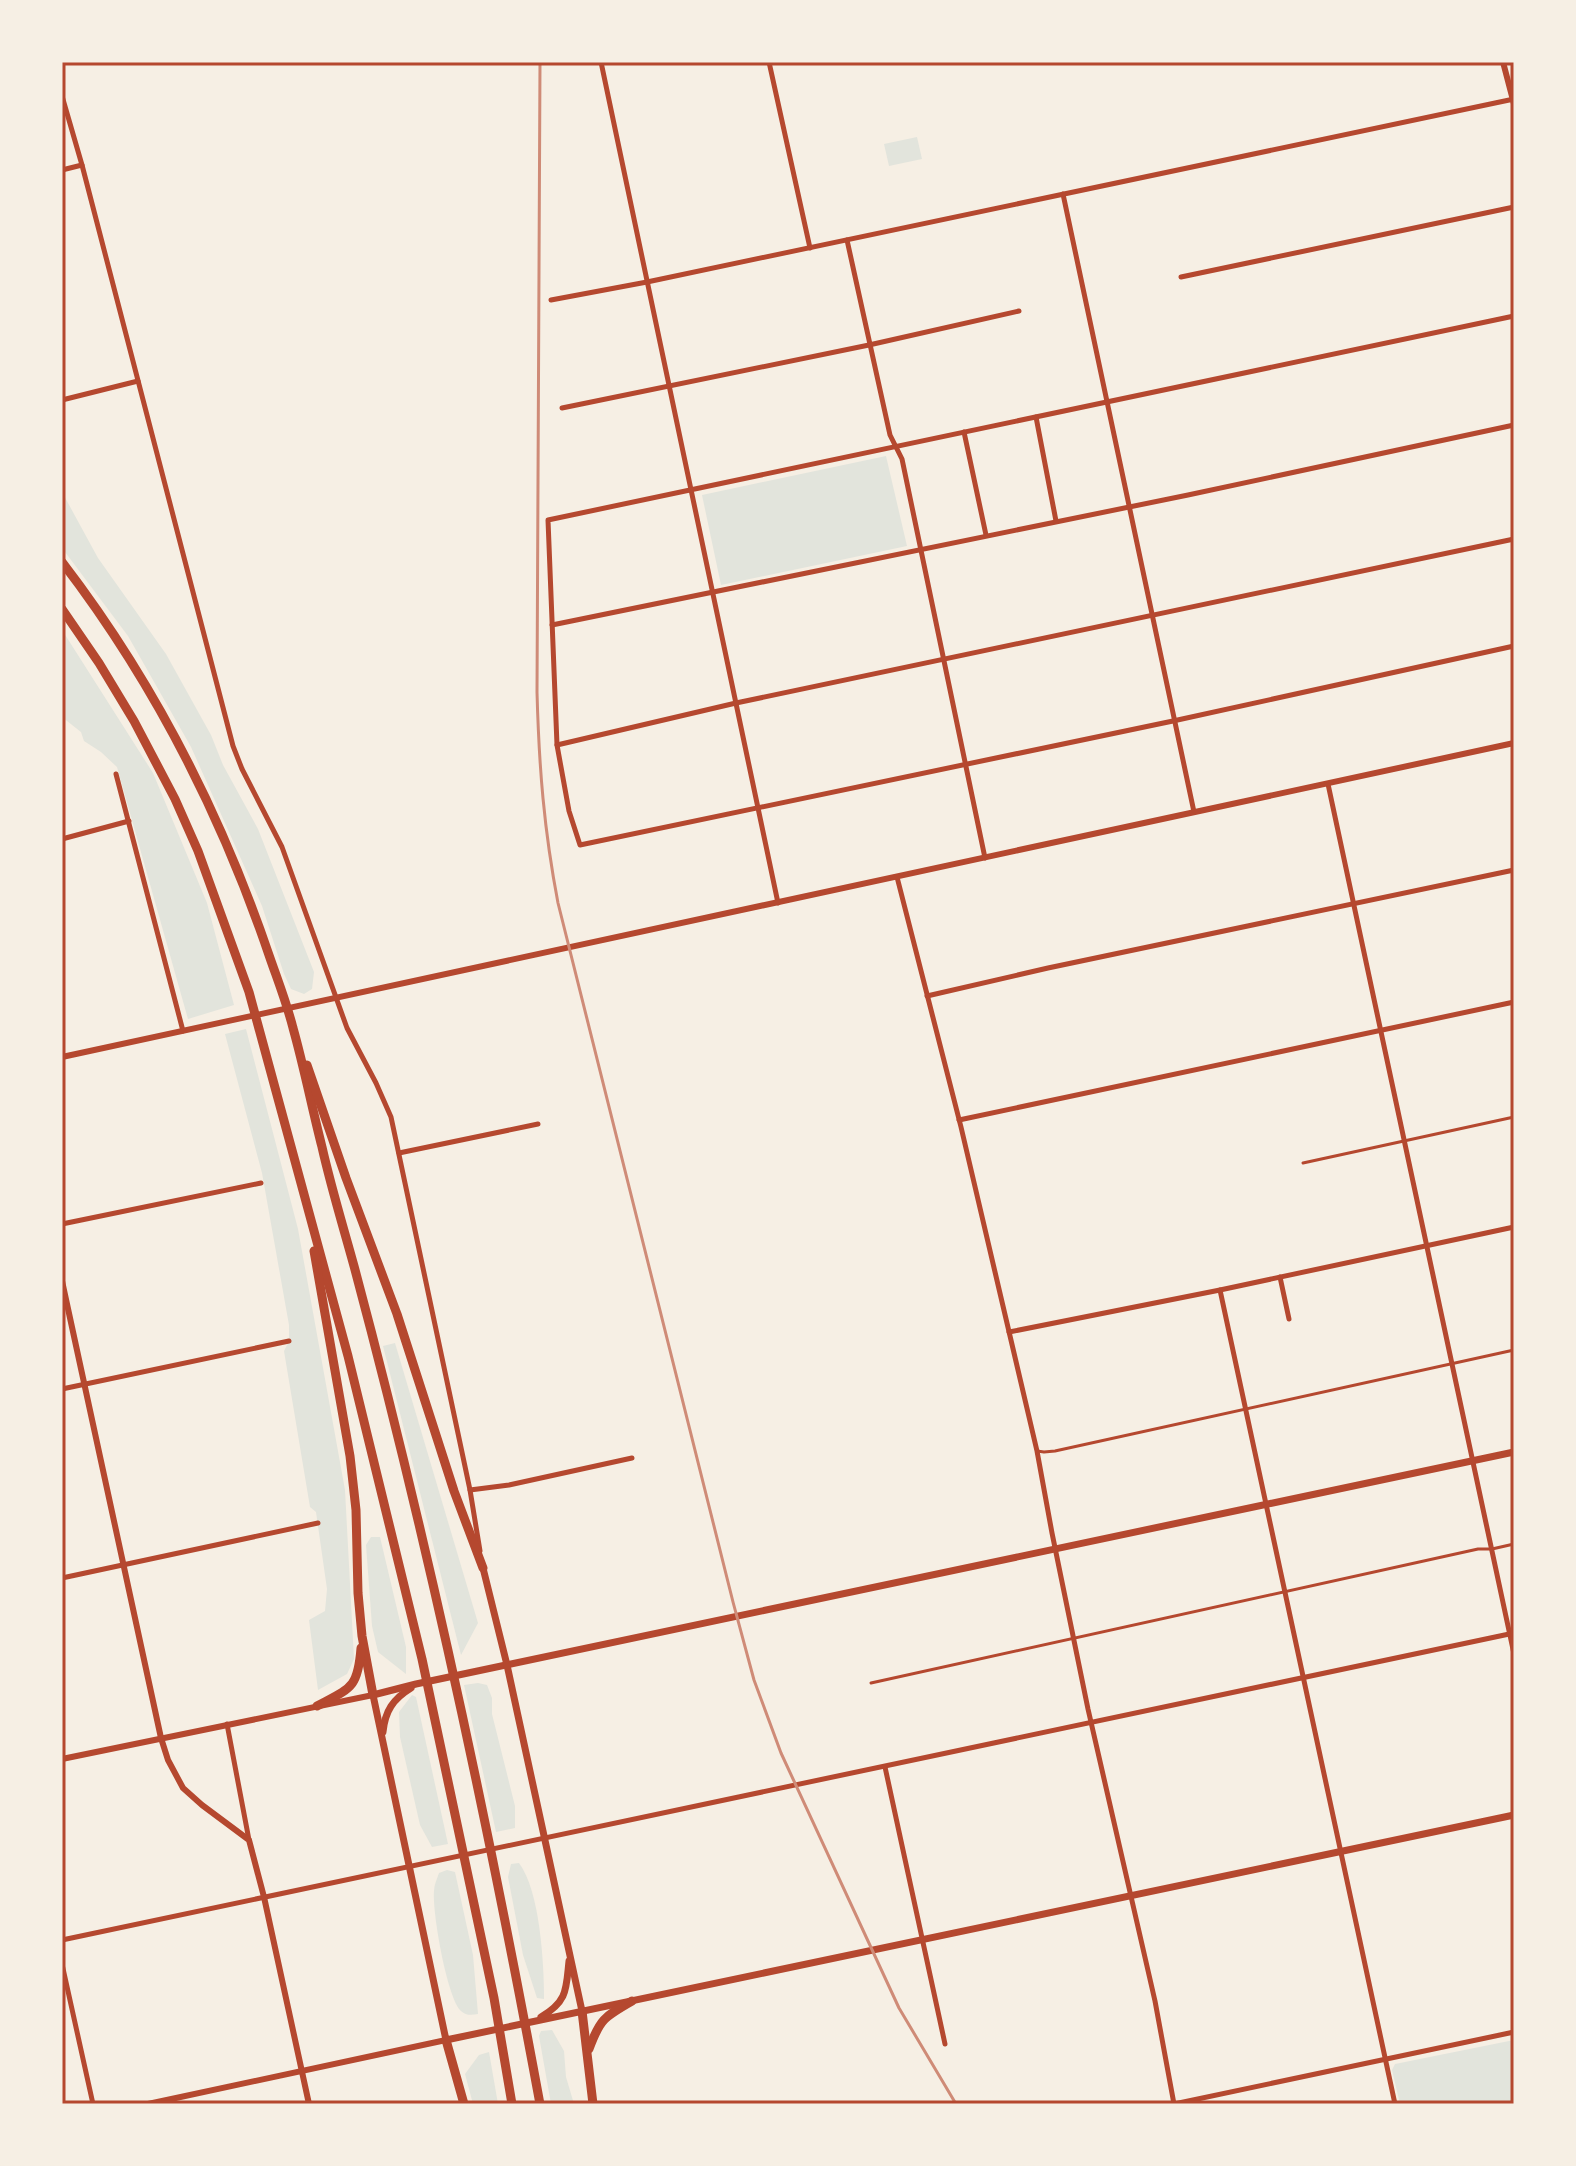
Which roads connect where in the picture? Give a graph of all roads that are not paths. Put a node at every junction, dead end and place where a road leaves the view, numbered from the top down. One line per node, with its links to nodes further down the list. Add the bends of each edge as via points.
1 (601, 62): 13 (street)
2 (769, 62): 11 (street)
3 (1503, 62): 5 (street)
4 (62, 96): 6 (street)
5 (1514, 101): 8 (street)
6 (82, 165): 7 (street); 18 (street)
7 (62, 170)
8 (1063, 194): 10 (street); 21 (street)
9 (1514, 207): 12 (street)
10 (847, 240): 11 (street); 17 (street)
11 (810, 248): 13 (street)
12 (1181, 277)
13 (647, 282): 14 (street); 19 (street)
14 (551, 300)
15 (1019, 311): 17 (street)
16 (1514, 316): 21 (street)
17 (869, 345): 19 (street); 26 (street)
18 (138, 381): 20 (street); 57 (street, via 233,746 282,847)
19 (669, 385): 22 (street); 27 (street)
20 (62, 400)
21 (1107, 402): 23 (street); 28 (street)
22 (562, 408)
23 (1036, 417): 25 (street); 29 (street)
24 (1514, 425): 28 (street)
25 (964, 432): 26 (street); 30 (street)
26 (896, 447): 27 (street); 32 (street)
27 (691, 490): 34 (street); 37 (street, via 548,520)
28 (1128, 506): 29 (street); 36 (street)
29 (1056, 521): 30 (street)
30 (986, 535): 32 (street)
31 (1514, 539): 36 (street)
32 (920, 549): 34 (street); 39 (street)
33 (62, 562): 59 (highway, via 123,649 183,751 248,896)
34 (712, 592): 37 (street); 40 (street)
35 (62, 609): 70 (highway, via 120,698 198,851 249,992)
36 (1151, 616): 39 (street); 41 (street)
37 (552, 625): 43 (street)
38 (1514, 646): 41 (street)
39 (944, 660): 40 (street); 44 (street)
40 (736, 703): 43 (street); 47 (street)
41 (1173, 721): 44 (street); 48 (street)
42 (1514, 743): 46 (street)
43 (557, 745): 47 (street, via 580,845)
44 (965, 764): 47 (street); 51 (street)
45 (116, 774): 49 (street)
46 (1328, 784): 48 (street); 55 (street)
47 (758, 808): 54 (street)
48 (1194, 812): 51 (street)
49 (129, 821): 50 (street); 61 (street)
50 (62, 839)
51 (985, 858): 53 (street)
52 (1514, 870): 55 (street)
53 (897, 877): 54 (street); 56 (street)
54 (778, 903): 57 (street)
55 (1354, 904): 56 (street); 60 (street)
56 (927, 996): 64 (street)
57 (336, 999): 61 (street); 67 (street, via 391,1117)
58 (1514, 1002): 60 (street)
59 (293, 1025): 96 (highway); 140 (highway, via 449,1649)
60 (1381, 1030): 64 (street); 66 (street)
61 (183, 1031): 62 (street)
62 (62, 1057)
63 (1514, 1117): 66 (lane)
64 (959, 1120): 78 (street)
65 (538, 1124): 67 (street)
66 (1404, 1140): 68 (lane); 73 (street)
67 (399, 1153): 89 (street)
68 (1303, 1163)
69 (261, 1183): 71 (street)
70 (303, 1188): 100 (highway, via 350,1456); 139 (highway, via 422,1659)
71 (62, 1224)
72 (1514, 1227): 73 (street)
73 (1427, 1246): 74 (street); 81 (street)
74 (1280, 1277): 76 (street); 77 (street)
75 (62, 1281): 82 (street)
76 (1220, 1290): 78 (street); 84 (street)
77 (1289, 1319)
78 (1009, 1332): 85 (street)
79 (289, 1341): 82 (street)
80 (1514, 1350): 81 (lane)
81 (1452, 1364): 84 (lane); 88 (street)
82 (84, 1385): 83 (street); 95 (street)
83 (62, 1389)
84 (1245, 1409): 85 (lane); 90 (street)
85 (1037, 1451): 93 (street)
86 (1514, 1452): 88 (main road)
87 (632, 1458): 89 (street)
88 (1473, 1461): 90 (main road); 94 (street)
89 (470, 1490): 96 (street)
90 (1265, 1505): 93 (main road); 98 (street)
91 (318, 1523): 95 (street)
92 (1514, 1544): 94 (lane)
93 (1055, 1549): 101 (street); 103 (main road)
94 (1492, 1549): 98 (lane); 99 (street)
95 (123, 1566): 97 (street); 111 (street)
96 (483, 1568): 103 (main road)
97 (62, 1578)
98 (1284, 1593): 101 (lane); 104 (street)
99 (1512, 1634): 102 (street); 104 (street)
100 (362, 1636): 107 (highway); 108 (highway, via 354,1683)
101 (1073, 1637): 105 (lane); 109 (street)
102 (1514, 1654)
103 (507, 1665): 106 (main road); 116 (main road)
104 (1303, 1678): 109 (street); 118 (street)
105 (871, 1683)
106 (416, 1684): 107 (main road); 112 (main road, via 388,1709)
107 (373, 1695): 108 (street); 112 (main road)
108 (317, 1706): 110 (street)
109 (1092, 1723): 114 (street); 120 (street)
110 (227, 1724): 111 (street); 117 (street)
111 (161, 1738): 113 (street); 117 (street, via 183,1788)
112 (383, 1738): 119 (main road)
113 (62, 1759)
114 (885, 1767): 116 (street); 123 (street)
115 (1514, 1815): 118 (main road)
116 (544, 1839): 119 (street); 124 (main road)
117 (249, 1840): 121 (street)
118 (1341, 1852): 120 (main road); 133 (street)
119 (410, 1867): 121 (street); 130 (main road)
120 (1130, 1896): 123 (main road); 142 (street)
121 (264, 1897): 122 (street); 134 (street)
122 (62, 1940)
123 (922, 1940): 126 (main road); 131 (street)
124 (570, 1955): 127 (main road); 128 (main road, via 565,1996)
125 (62, 1964): 135 (street)
126 (632, 2001): 127 (main road); 132 (highway, via 597,2026)
127 (582, 2011): 128 (main road); 132 (highway)
128 (536, 2020): 130 (main road)
129 (1514, 2032): 133 (street)
130 (446, 2040): 134 (street); 138 (highway)
131 (945, 2044)
132 (588, 2052): 141 (highway)
133 (1386, 2058): 142 (street); 143 (street)
134 (302, 2071): 136 (street); 137 (street)
135 (93, 2104)
136 (148, 2104)
137 (309, 2104)
138 (464, 2104)
139 (512, 2104)
140 (540, 2104)
141 (593, 2104)
142 (1174, 2104)
143 (1395, 2104)

